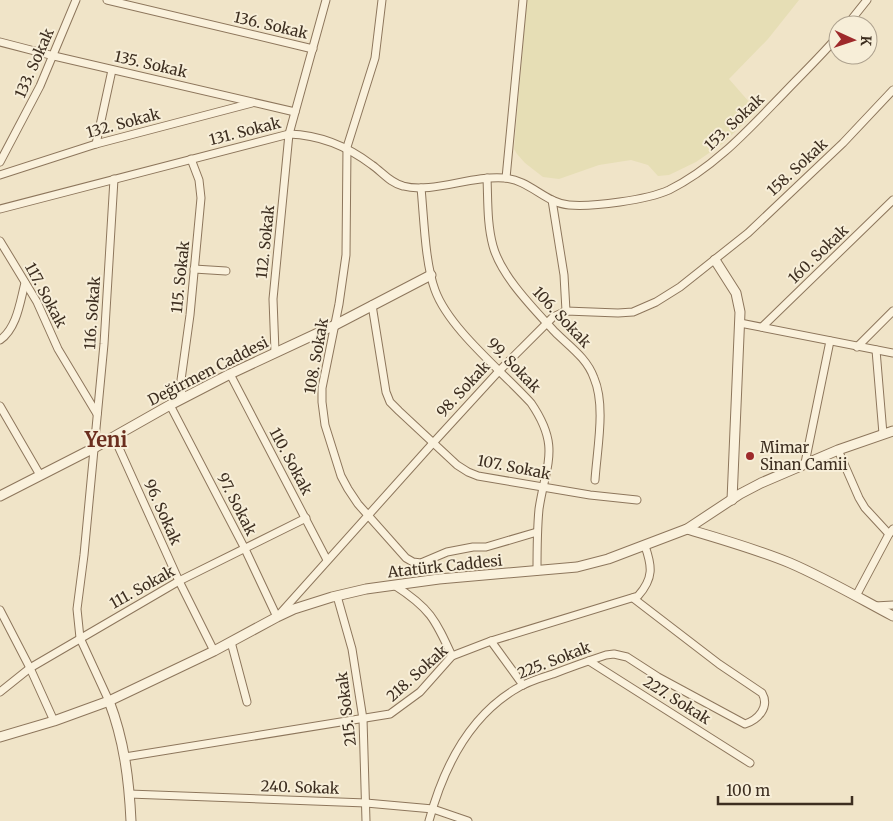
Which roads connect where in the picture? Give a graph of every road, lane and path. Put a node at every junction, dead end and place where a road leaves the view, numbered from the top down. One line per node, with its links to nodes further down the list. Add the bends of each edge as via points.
1 (76, 0): 11 (street, 133. Sokak)
2 (107, 0): 10 (street, 136. Sokak)
3 (326, 0): 10 (street, 112. Sokak)
4 (382, 0): 18 (street, 108. Sokak, via 375,58)
5 (523, 0): 23 (street)
6 (867, 0): 7 (street)
7 (855, 15)
8 (0, 42): 11 (street, 135. Sokak)
9 (828, 46): 27 (street, 153. Sokak, via 758,120 714,160 668,190)
10 (313, 49): 15 (street, 112. Sokak)
11 (54, 56): 12 (street, 135. Sokak); 20 (street, 133. Sokak)
12 (112, 70): 14 (street, 135. Sokak); 17 (street)
13 (893, 90): 31 (street, 158. Sokak, via 748,233)
14 (255, 103): 15 (street, 135. Sokak); 17 (street, 132. Sokak)
15 (295, 112): 16 (street, 112. Sokak)
16 (289, 134): 18 (street, 131. Sokak, via 312,136); 19 (street, 131. Sokak); 47 (street, 112. Sokak, via 273,299)
17 (96, 144): 21 (street, 132. Sokak)
18 (346, 147): 25 (street, 131. Sokak, via 399,185); 41 (street, 108. Sokak, via 346,256)
19 (191, 159): 24 (street, 131. Sokak); 32 (street, 115. Sokak, via 201,191)
20 (0, 162)
21 (0, 175)
22 (487, 178): 23 (street, 131. Sokak); 25 (street, 131. Sokak); 39 (street, 106. Sokak, via 493,248 520,291)
23 (506, 178): 26 (street, 131. Sokak, via 528,185)
24 (114, 179): 29 (street, 131. Sokak); 54 (street, 116. Sokak)
25 (421, 188): 34 (street, 99. Sokak)
26 (552, 200): 27 (street, 131. Sokak, via 579,206); 38 (street, via 564,275)
27 (631, 200)
28 (893, 200): 42 (street, 160. Sokak)
29 (0, 209)
30 (0, 241): 35 (street, 117. Sokak)
31 (715, 260): 38 (street, via 680,287 632,312); 40 (street, via 736,293)
32 (194, 269): 33 (street); 51 (street, 115. Sokak, via 181,380)
33 (226, 271)
34 (431, 275): 36 (street, Değirmen Caddesi); 49 (street, 99. Sokak, via 435,292 446,312)
35 (25, 283): 43 (street, via 16,317 8,333); 54 (street, 117. Sokak, via 58,349)
36 (372, 304): 41 (street, Değirmen Caddesi); 58 (street, 107. Sokak, via 390,402)
37 (893, 310): 45 (street)
38 (566, 311): 39 (street, 98. Sokak)
39 (546, 322): 49 (street, 98. Sokak); 63 (street, 106. Sokak, via 580,356 594,378 600,414)
40 (740, 323): 42 (street); 67 (street)
41 (335, 325): 47 (street, Değirmen Caddesi); 68 (street, 108. Sokak, via 322,388 325,425 341,476)
42 (762, 327): 44 (street)
43 (0, 340)
44 (830, 341): 45 (street); 61 (street)
45 (857, 347): 46 (street)
46 (876, 350): 48 (street); 56 (street)
47 (274, 352): 50 (street, Değirmen Caddesi)
48 (893, 353)
49 (499, 371): 58 (street, 98. Sokak); 64 (street, 99. Sokak, via 531,403 543,423 550,459)
50 (230, 374): 51 (street, Değirmen Caddesi); 69 (street, 110. Sokak)
51 (182, 399): 52 (street, Değirmen Caddesi)
52 (170, 405): 57 (street, Değirmen Caddesi); 74 (street, 97. Sokak)
53 (0, 406): 62 (street)
54 (97, 414): 59 (street, 116. Sokak)
55 (893, 431): 56 (street, Atatürk Caddesi)
56 (883, 434): 60 (street, Atatürk Caddesi)
57 (114, 436): 59 (street, Değirmen Caddesi); 77 (street, 96. Sokak)
58 (432, 443): 64 (street, 107. Sokak, via 468,472); 68 (street, 98. Sokak)
59 (94, 448): 62 (street, Değirmen Caddesi); 87 (street, 116. Sokak, via 77,609)
60 (838, 450): 61 (street, Atatürk Caddesi); 72 (street, via 865,508)
61 (805, 463): 67 (street, Atatürk Caddesi)
62 (40, 475): 65 (street, Değirmen Caddesi)
63 (594, 480)
64 (543, 487): 66 (street, 107. Sokak); 71 (street, 99. Sokak)
65 (0, 496)
66 (637, 500)
67 (732, 500): 70 (street, Atatürk Caddesi)
68 (368, 514): 71 (street, 108. Sokak, via 406,558 421,563 447,552 486,547); 75 (street, 98. Sokak)
69 (306, 518): 74 (street, 111. Sokak); 75 (street, 110. Sokak)
70 (687, 529): 73 (street, Atatürk Caddesi); 80 (street, via 788,562)
71 (537, 532): 76 (street, 99. Sokak)
72 (891, 532): 80 (street)
73 (645, 546): 76 (street, Atatürk Caddesi, via 589,565); 81 (street, via 651,562 650,573 641,592)
74 (245, 549): 77 (street, 111. Sokak); 86 (street, 97. Sokak)
75 (327, 560): 86 (street, 98. Sokak)
76 (537, 571): 78 (street, Atatürk Caddesi)
77 (179, 581): 87 (street, 111. Sokak); 90 (street, 96. Sokak)
78 (394, 586): 79 (street, Atatürk Caddesi); 91 (street, via 428,612)
79 (337, 596): 86 (street, Atatürk Caddesi); 98 (street, 215. Sokak, via 353,656)
80 (856, 596): 83 (street)
81 (632, 598): 89 (street, 218. Sokak); 92 (street, 225. Sokak, via 762,693 765,699 760,714 745,724 627,657 614,654)
82 (893, 605): 83 (street)
83 (875, 606): 85 (street)
84 (0, 610): 93 (street)
85 (893, 616)
86 (277, 617): 88 (street, Atatürk Caddesi)
87 (80, 638): 93 (street, 111. Sokak); 96 (street, 116. Sokak)
88 (231, 642): 90 (street, Atatürk Caddesi); 97 (street)
89 (491, 642): 91 (street, 218. Sokak); 94 (street)
90 (214, 651): 96 (street, Atatürk Caddesi)
91 (452, 656): 98 (street, 218. Sokak, via 420,692 399,709)
92 (589, 661): 94 (street, 225. Sokak); 102 (street, 227. Sokak)
93 (30, 668): 95 (street, 111. Sokak); 99 (street)
94 (523, 685): 105 (street, 225. Sokak, via 491,707 471,727 448,767)
95 (0, 692)
96 (109, 701): 99 (street, Atatürk Caddesi); 101 (street)
97 (247, 702)
98 (363, 719): 101 (street, 218. Sokak); 104 (street, 215. Sokak)
99 (54, 721): 100 (street, Atatürk Caddesi)
100 (0, 738)
101 (125, 757): 103 (street)
102 (750, 763)
103 (129, 794): 104 (street, 240. Sokak); 106 (street)
104 (366, 803): 105 (street, 240. Sokak); 107 (street, 215. Sokak)
105 (433, 809): 108 (street, 225. Sokak); 109 (street, 240. Sokak)
106 (131, 821)
107 (366, 821)
108 (430, 821)
109 (468, 821)

